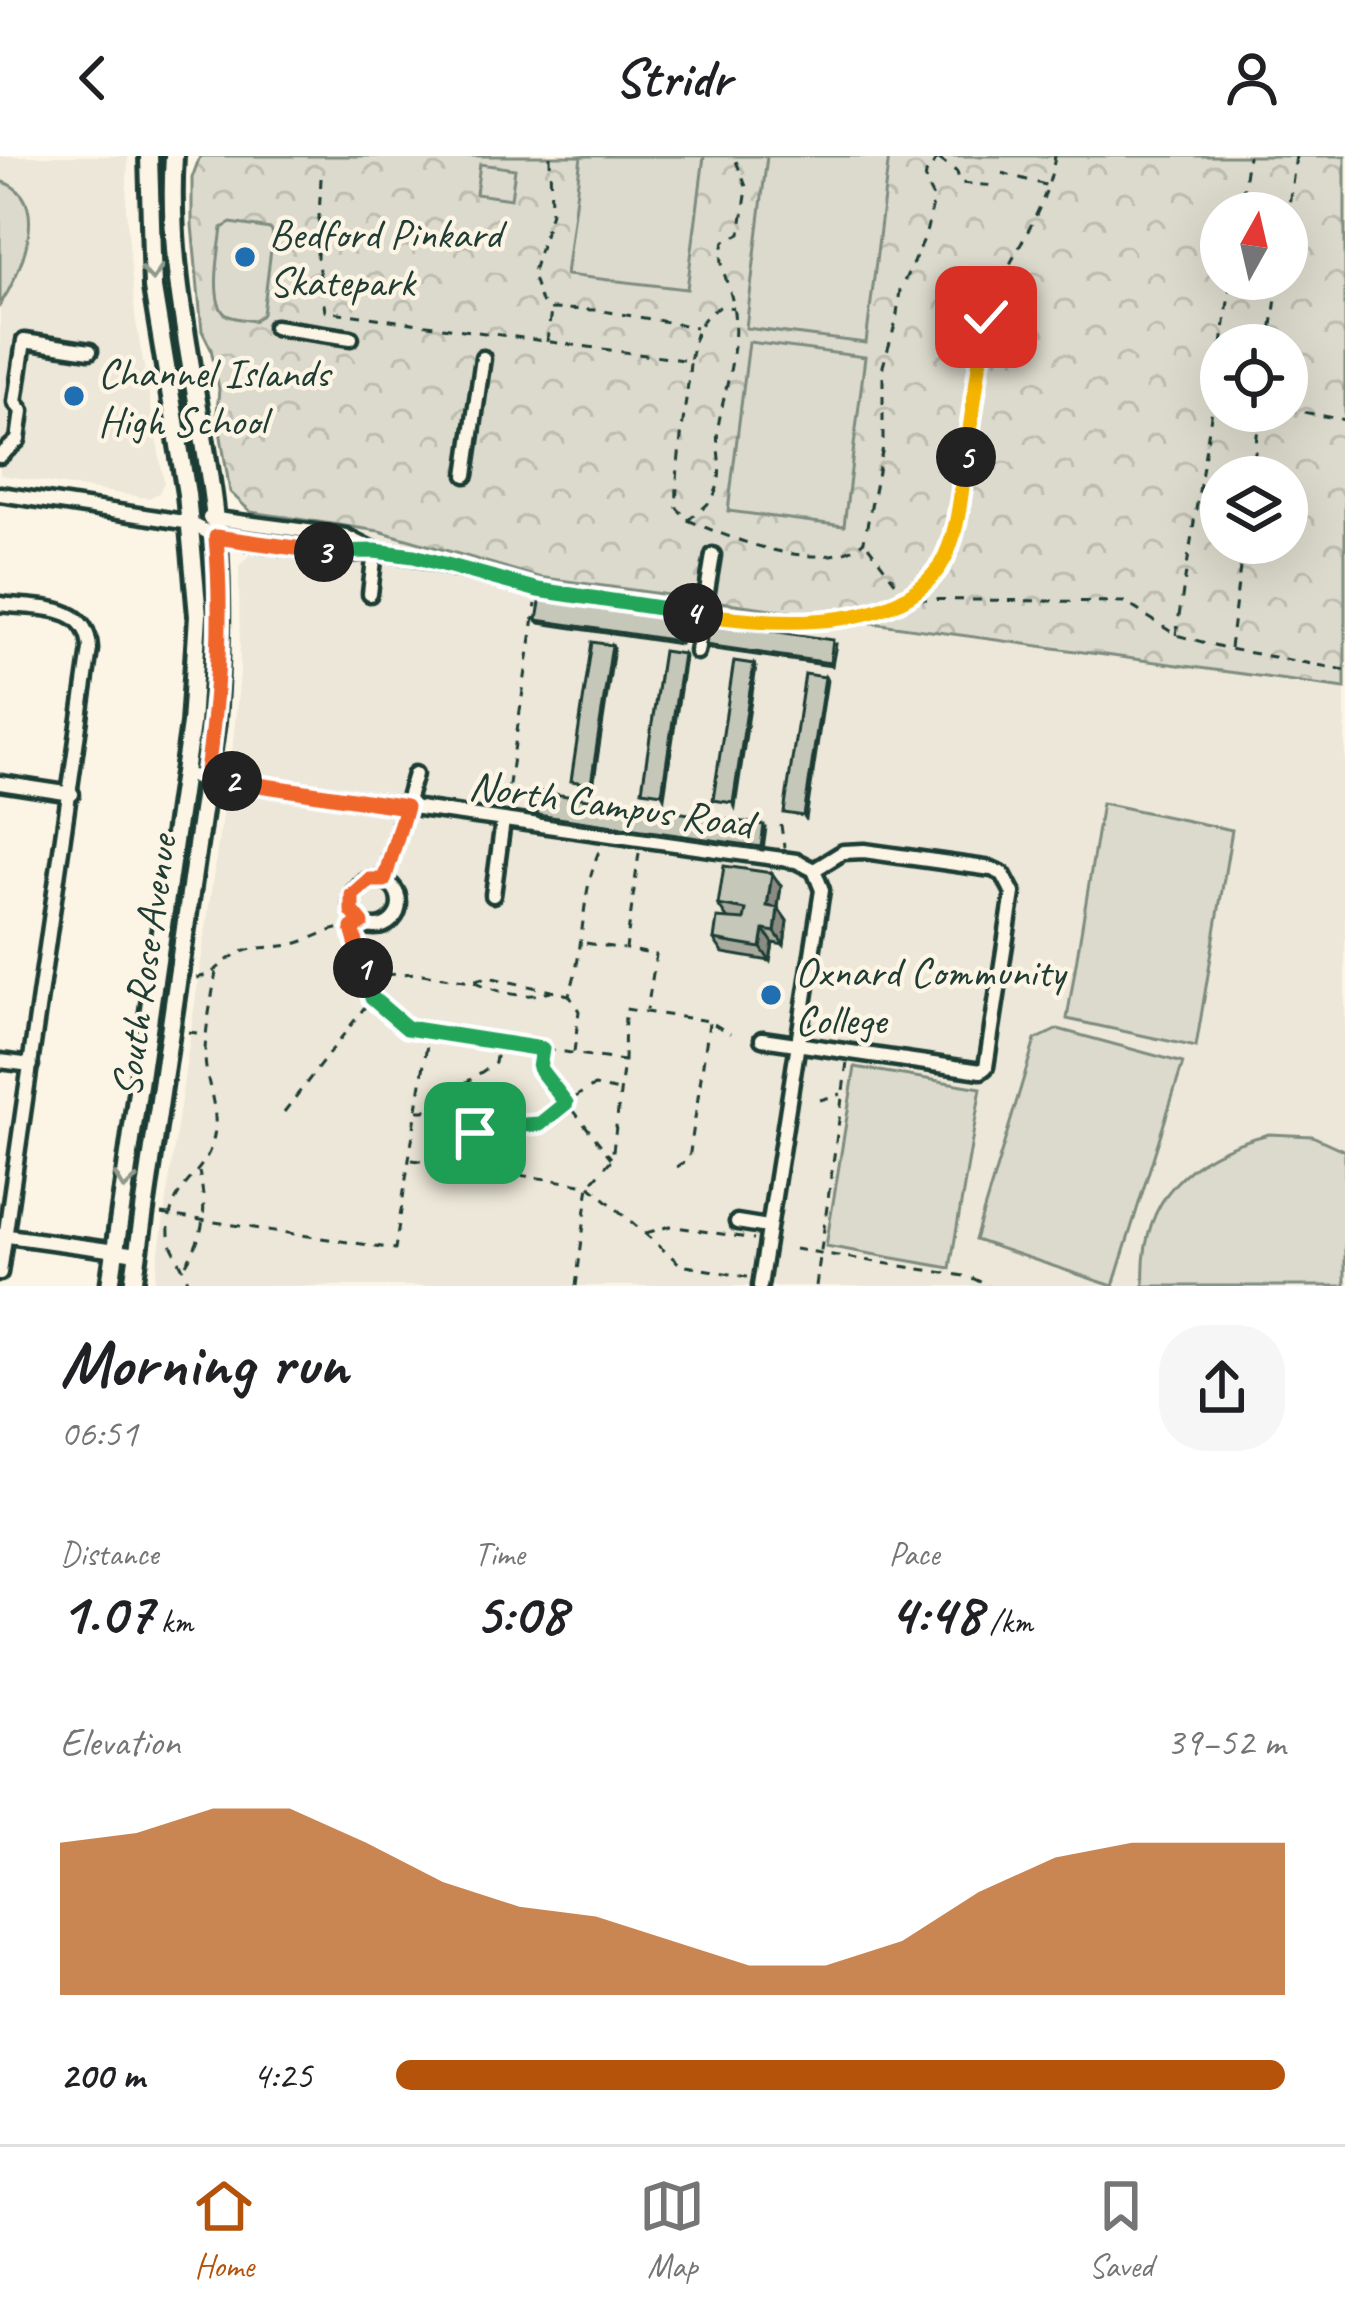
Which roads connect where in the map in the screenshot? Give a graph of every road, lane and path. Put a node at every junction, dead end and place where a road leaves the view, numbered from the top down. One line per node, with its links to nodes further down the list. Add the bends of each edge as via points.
1 (149, 156): 32 (main road, South Rose Avenue, one-way to 32, via 155,307)
2 (174, 156): 30 (main road, South Rose Avenue, via 176,295)
3 (550, 156): 16 (path, via 550,212 532,275)
4 (734, 156): 15 (path, via 746,198 740,234 725,241 720,256)
5 (1055, 156): 12 (path)
6 (1248, 156): 13 (path)
7 (1296, 156): 14 (path)
8 (939, 158): 11 (path, via 959,183); 34 (path, via 926,174 934,200 926,237 899,290 883,366 884,447)
9 (1002, 172): 12 (path)
10 (321, 178): 20 (path, via 317,257 325,311)
11 (997, 186)
12 (1051, 187): 40 (path, via 986,317 956,518 940,565)
13 (1243, 192)
14 (1291, 192)
15 (734, 308): 18 (path, via 712,310); 31 (path, via 720,474 716,492)
16 (551, 309): 18 (path); 20 (path)
17 (275, 327): 19 (street)
18 (696, 327): 23 (path)
19 (351, 338)
20 (547, 342): 23 (path)
21 (90, 351): 27 (street, via 23,341 17,440)
22 (483, 358): 28 (street)
23 (690, 361): 31 (path, via 675,466 676,508)
24 (1308, 413): 25 (path)
25 (1345, 420)
26 (1212, 432): 43 (path)
27 (0, 456)
28 (466, 475)
29 (0, 494): 32 (street)
30 (214, 516): 32 (street); 33 (main road, South Rose Avenue); 35 (street, via 345,536)
31 (688, 520): 34 (path, via 752,544 815,555 842,556)
32 (190, 523): 33 (street); 48 (main road, South Rose Avenue, via 198,616)
33 (216, 537): 35 (street, via 342,555); 49 (main road, South Rose Avenue, via 220,649)
34 (865, 541): 40 (path)
35 (375, 551): 38 (street); 39 (street)
36 (713, 555): 42 (street)
37 (1240, 564): 44 (path)
38 (538, 590): 42 (street); 52 (path)
39 (370, 594)
40 (908, 598): 42 (path, via 801,623); 43 (path, via 1125,602)
41 (0, 604): 51 (street, via 73,614 86,626)
42 (702, 615): 45 (street)
43 (1176, 635): 44 (path)
44 (1229, 649): 46 (path)
45 (697, 652)
46 (1345, 670)
47 (415, 773): 53 (street)
48 (184, 775): 49 (street, North Campus Road); 111 (main road, South Rose Avenue, one-way to 111)
49 (206, 778): 53 (street, North Campus Road); 112 (main road, South Rose Avenue)
50 (0, 783): 51 (street)
51 (72, 794): 86 (street)
52 (506, 804)
53 (406, 807): 54 (street, North Campus Road); 60 (street)
54 (503, 821): 59 (street, North Campus Road); 61 (street)
55 (781, 825): 57 (path)
56 (602, 846): 63 (path)
57 (784, 849)
58 (639, 852): 64 (path)
59 (814, 870): 80 (street, via 822,890); 82 (street, via 863,851 992,869 1012,892 982,1071)
60 (384, 880): 62 (street, via 369,880 352,895); 62 (street, via 399,898 397,914 386,925)
61 (493, 895)
62 (357, 926): 65 (path, via 253,948); 66 (path)
63 (582, 942): 64 (path); 70 (path)
64 (626, 950): 72 (path, via 656,955)
65 (216, 972): 67 (path); 76 (path)
66 (367, 976): 68 (path); 71 (path)
67 (196, 978)
68 (472, 981): 69 (path); 69 (path, via 508,996)
69 (553, 991): 70 (path)
70 (569, 995): 83 (path, via 579,1011)
71 (372, 998): 75 (path, via 398,1024); 93 (path)
72 (647, 1012): 73 (path); 85 (path, via 625,1009)
73 (709, 1022): 77 (path); 98 (path, via 689,1159)
74 (188, 1032): 76 (path)
75 (429, 1032): 79 (path); 92 (path)
76 (207, 1034): 99 (path, via 216,1121)
77 (730, 1034)
78 (762, 1039): 80 (street)
79 (498, 1042): 81 (path); 92 (path, via 495,1063)
80 (795, 1046): 82 (street); 106 (street)
81 (542, 1049): 83 (path); 91 (path, via 539,1068)
82 (848, 1053): 88 (path)
83 (574, 1054): 85 (path)
84 (0, 1061): 86 (street)
85 (624, 1061): 87 (path)
86 (32, 1065): 108 (street)
87 (621, 1091): 91 (path, via 595,1086); 95 (path)
88 (843, 1093): 89 (path); 113 (path)
89 (820, 1100)
90 (511, 1102): 94 (path)
91 (566, 1103): 94 (path, via 540,1124); 95 (path)
92 (417, 1111): 96 (path)
93 (284, 1112)
94 (507, 1127): 97 (path, via 475,1133); 100 (path)
95 (612, 1159): 101 (path)
96 (409, 1160): 97 (path); 104 (path, via 395,1249)
97 (455, 1166): 100 (path)
98 (677, 1167)
99 (199, 1172): 103 (path, via 175,1194); 104 (path)
100 (500, 1172): 101 (path)
101 (589, 1185): 107 (path); 120 (path)
102 (161, 1214): 103 (path)
103 (170, 1215): 104 (path); 114 (path, via 169,1241)
104 (205, 1220): 114 (path)
105 (737, 1222): 106 (street)
106 (768, 1227): 116 (street)
107 (644, 1233): 109 (path, via 670,1226); 116 (path, via 681,1265)
108 (3, 1236): 111 (street); 115 (street)
109 (756, 1239)
110 (795, 1249): 113 (path)
111 (115, 1251): 112 (street); 117 (main road, South Rose Avenue)
112 (137, 1254): 118 (main road, South Rose Avenue)
113 (821, 1254): 121 (path); 122 (path, via 970,1276)
114 (185, 1265): 119 (path)
115 (0, 1273)
116 (760, 1283)
117 (110, 1286)
118 (133, 1286)
119 (189, 1286)
120 (576, 1286)
121 (816, 1286)
122 (988, 1286)

